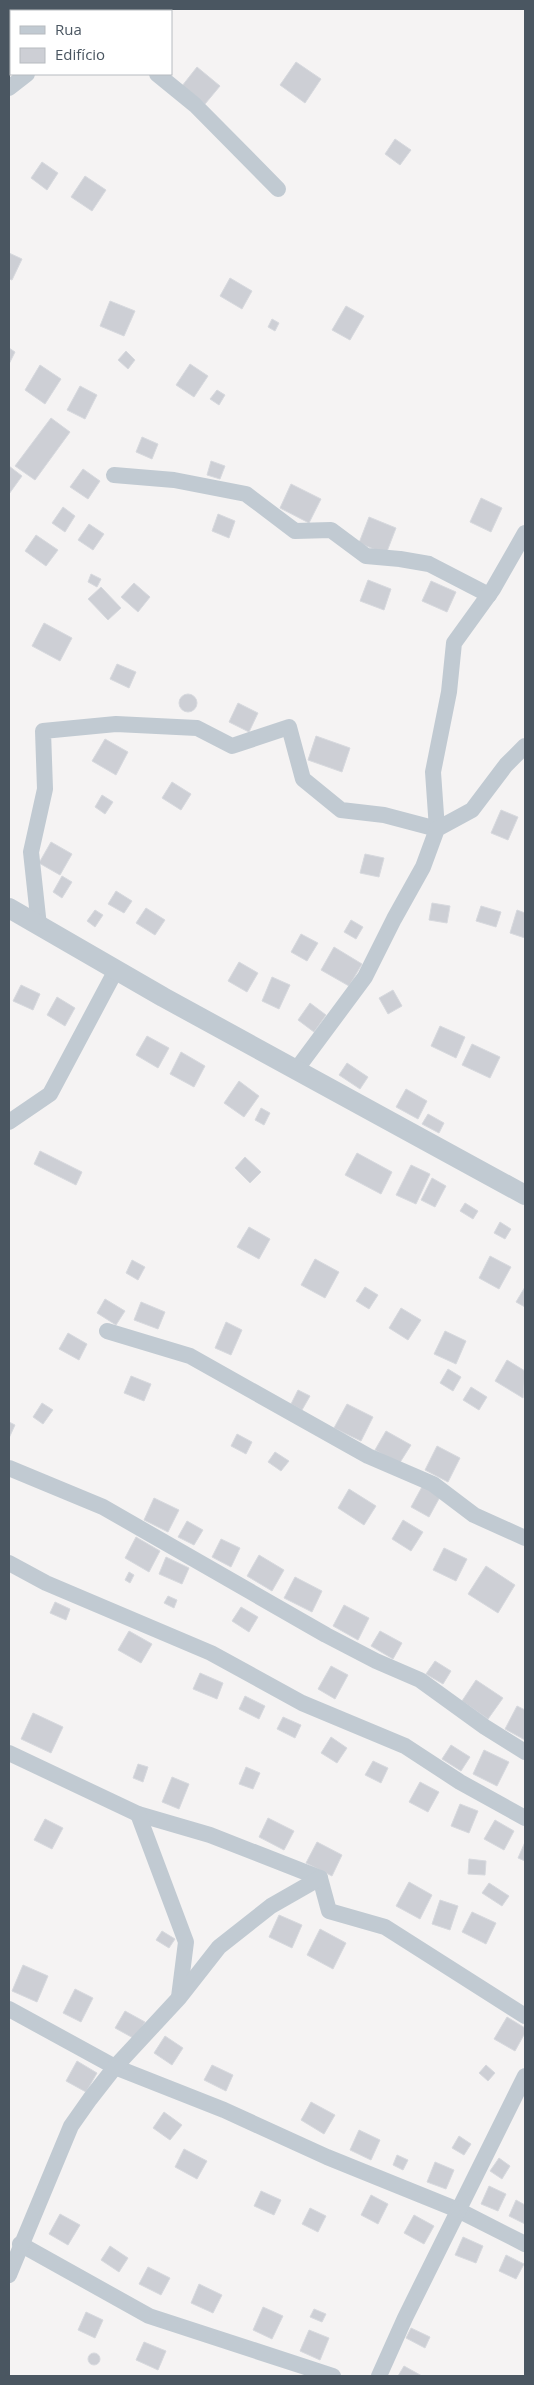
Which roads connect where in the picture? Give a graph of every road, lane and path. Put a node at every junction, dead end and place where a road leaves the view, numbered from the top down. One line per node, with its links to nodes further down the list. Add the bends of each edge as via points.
1 (27, 75): 3 (street)
2 (158, 75): 4 (street, via 195,105)
3 (9, 88)
4 (278, 189)
5 (114, 475): 7 (street, via 174,480 246,494 295,531 331,530 366,556 429,564)
6 (525, 533): 7 (street)
7 (489, 594): 9 (street, via 454,643 449,692 433,772)
8 (525, 746): 9 (street, via 506,764 472,810)
9 (437, 829): 11 (street, via 384,815 341,810 303,779 289,727 232,746 197,728 116,724 43,731 46,789 31,852); 13 (street, via 423,867 365,977)
10 (9, 908): 11 (street)
11 (39, 926): 12 (street)
12 (116, 970): 13 (street); 14 (street, via 50,1094)
13 (296, 1070): 15 (street)
14 (9, 1122)
15 (525, 1195)
16 (107, 1331): 18 (street, via 190,1356 368,1456 433,1484 474,1515)
17 (9, 1468): 20 (street, via 103,1507 326,1635 420,1680)
18 (525, 1538)
19 (9, 1563): 23 (street, via 46,1583 211,1653 302,1703 405,1746 460,1782)
20 (525, 1752)
21 (9, 1753): 22 (street)
22 (138, 1814): 24 (street, via 210,1835); 25 (street, via 186,1942)
23 (525, 1818)
24 (320, 1878): 25 (street, via 271,1906 219,1947); 27 (street, via 329,1911 385,1927)
25 (179, 1998): 28 (street)
26 (9, 2009): 28 (street)
27 (525, 2016)
28 (115, 2067): 30 (street); 31 (street, via 71,2126)
29 (525, 2076): 30 (street)
30 (458, 2210): 32 (street); 35 (street)
31 (20, 2244): 33 (street); 34 (street, via 149,2316)
32 (525, 2244)
33 (9, 2275)
34 (333, 2376)
35 (379, 2376)

